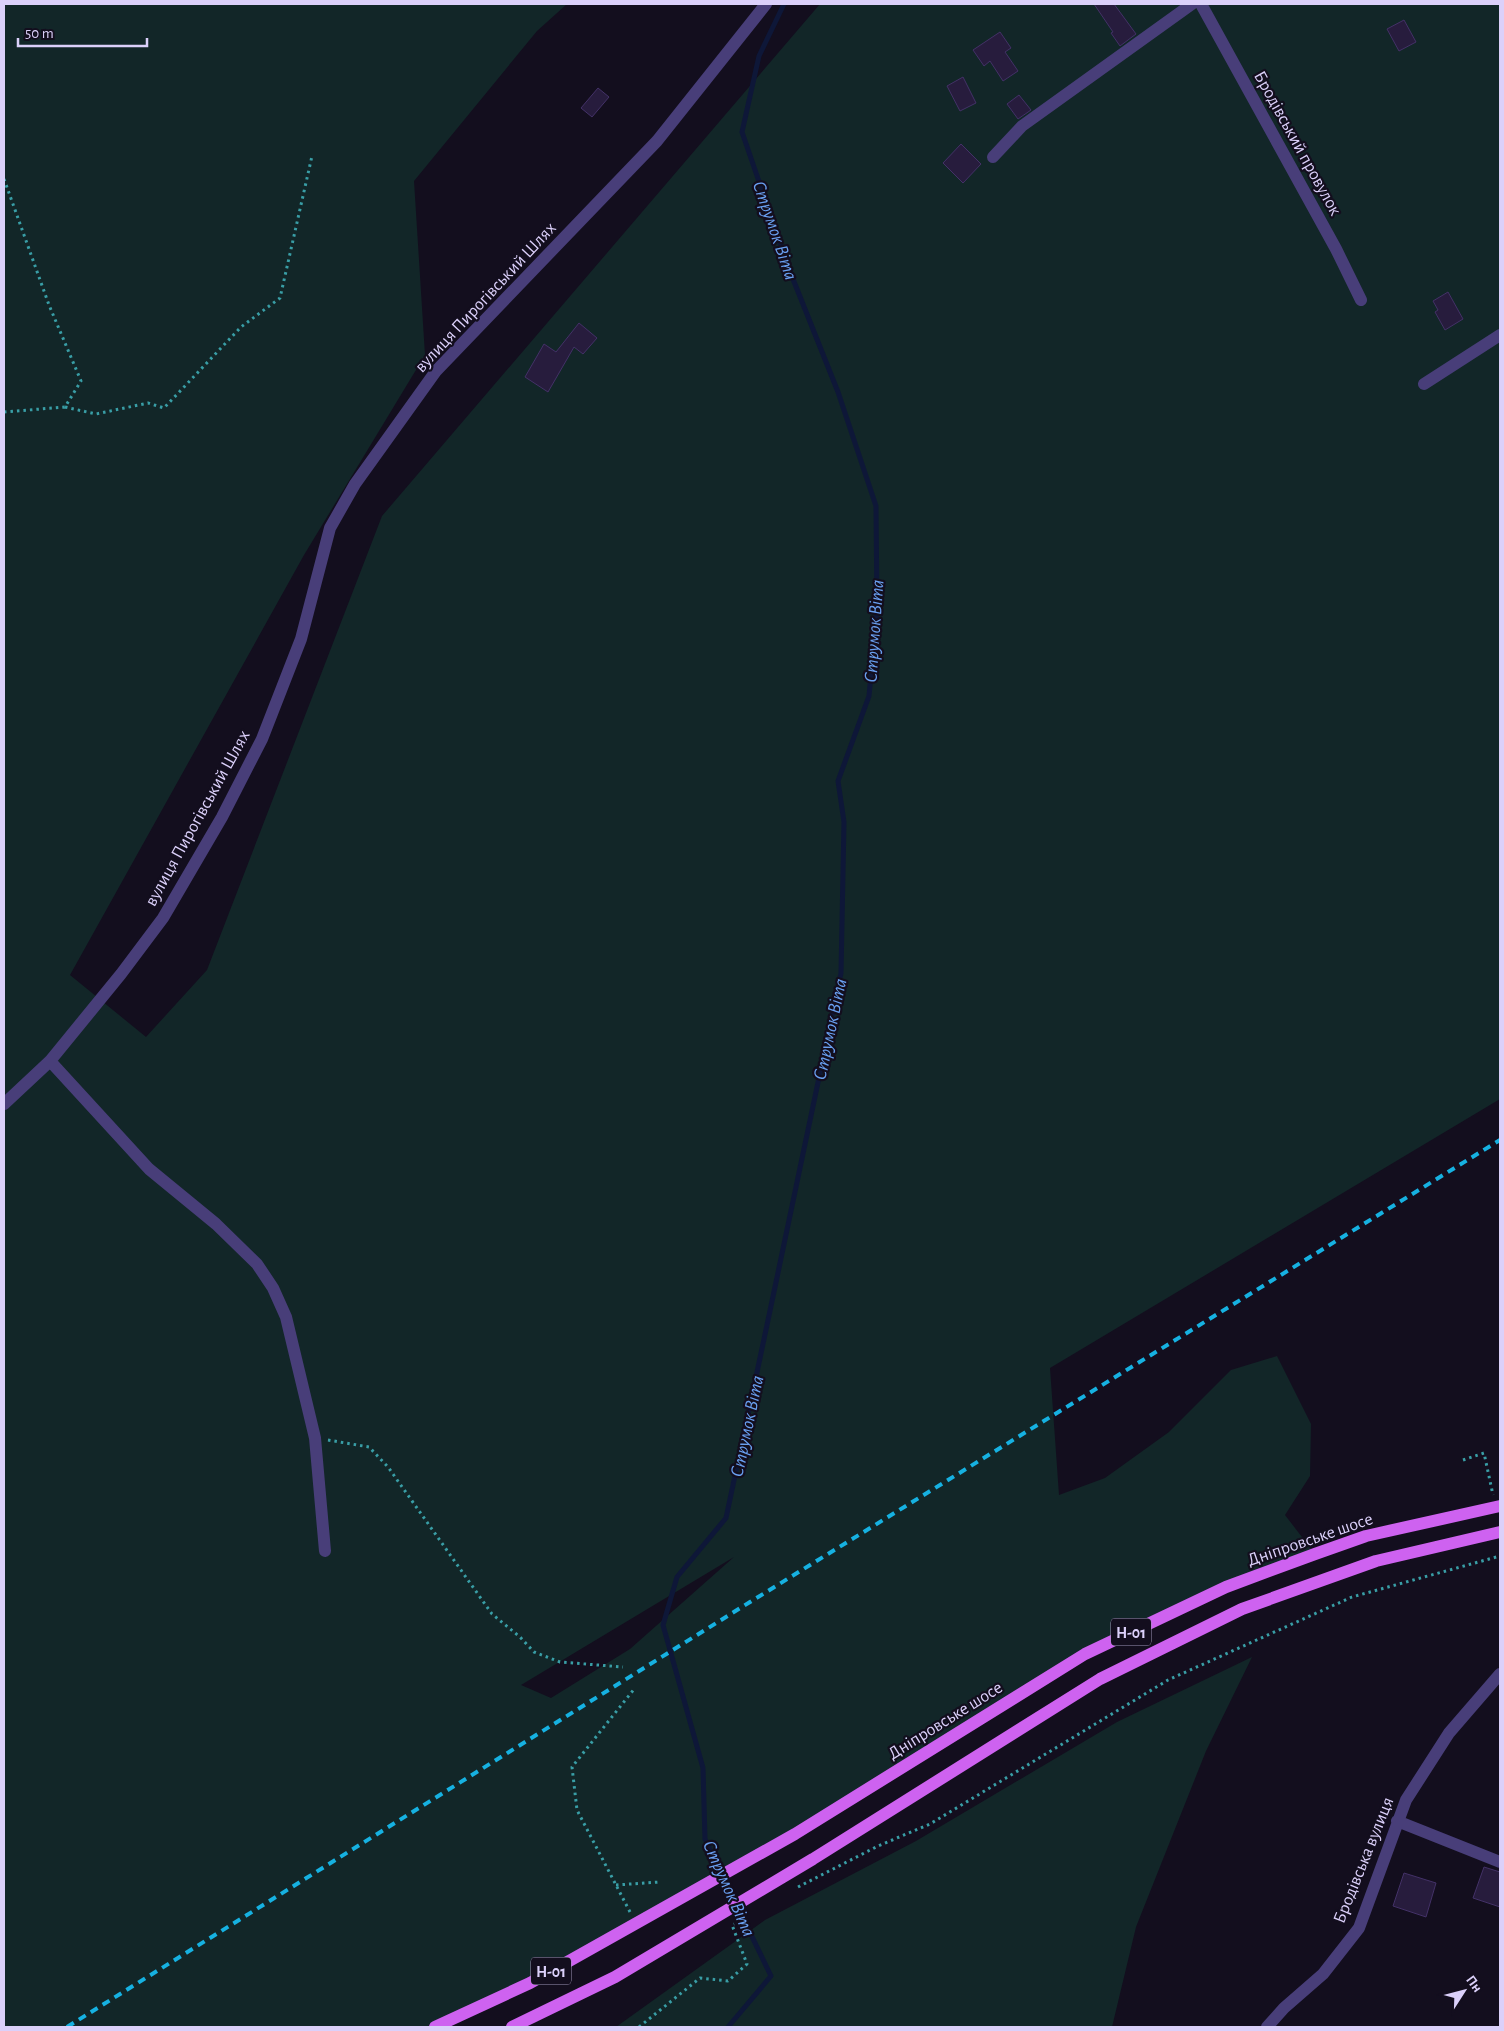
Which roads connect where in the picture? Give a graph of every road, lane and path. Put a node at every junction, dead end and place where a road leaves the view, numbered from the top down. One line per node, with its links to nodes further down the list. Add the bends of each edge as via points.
1 (766, 4): 12 (street, вулиця Пирогівський Шлях, via 657,141 436,371 355,484 330,528 301,639 262,739 222,817 163,918)
2 (1192, 4): 5 (street, via 1022,126)
3 (1201, 4): 7 (street, Бродівський провулок)
4 (312, 156): 10 (path, via 280,298 241,327 164,408 148,403 96,414)
5 (994, 157)
6 (4, 179): 10 (path, via 81,381)
7 (1361, 300)
8 (1500, 335): 9 (street)
9 (1424, 384)
10 (65, 406): 11 (path)
11 (4, 412)
12 (50, 1061): 13 (street, вулиця Пирогівський Шлях); 14 (street, via 149,1169 216,1224 257,1264 286,1317)
13 (4, 1104)
14 (315, 1438): 18 (street); 20 (path, via 369,1447 388,1467 492,1614 534,1652 560,1662)
15 (1463, 1460): 16 (path, via 1484,1453)
16 (1497, 1503): 28 (main road, Дніпровське шосе / Н-01, via 1366,1536 1226,1587 1085,1654 795,1834)
17 (1500, 1532): 31 (main road, Н-01, via 1376,1561 1242,1609 1100,1679 813,1859 615,1977)
18 (325, 1551)
19 (1500, 1556): 27 (path, via 1352,1597 1168,1680 930,1824 878,1846)
20 (623, 1667)
21 (1500, 1674): 23 (street, Бродівська вулиця, via 1449,1733 1406,1800)
22 (635, 1688): 26 (path, via 572,1767 577,1810)
23 (1396, 1822): 24 (street); 33 (street, Бродівська вулиця, via 1359,1928 1323,1974)
24 (1500, 1862)
25 (660, 1882): 26 (path)
26 (616, 1885): 28 (path)
27 (790, 1891)
28 (636, 1922): 30 (main road, Дніпровське шосе / Н-01, via 530,1983)
29 (738, 1922): 32 (path, via 732,1925 748,1964 728,1980 700,1978)
30 (435, 2027)
31 (512, 2027)
32 (639, 2027)
33 (1267, 2027)

